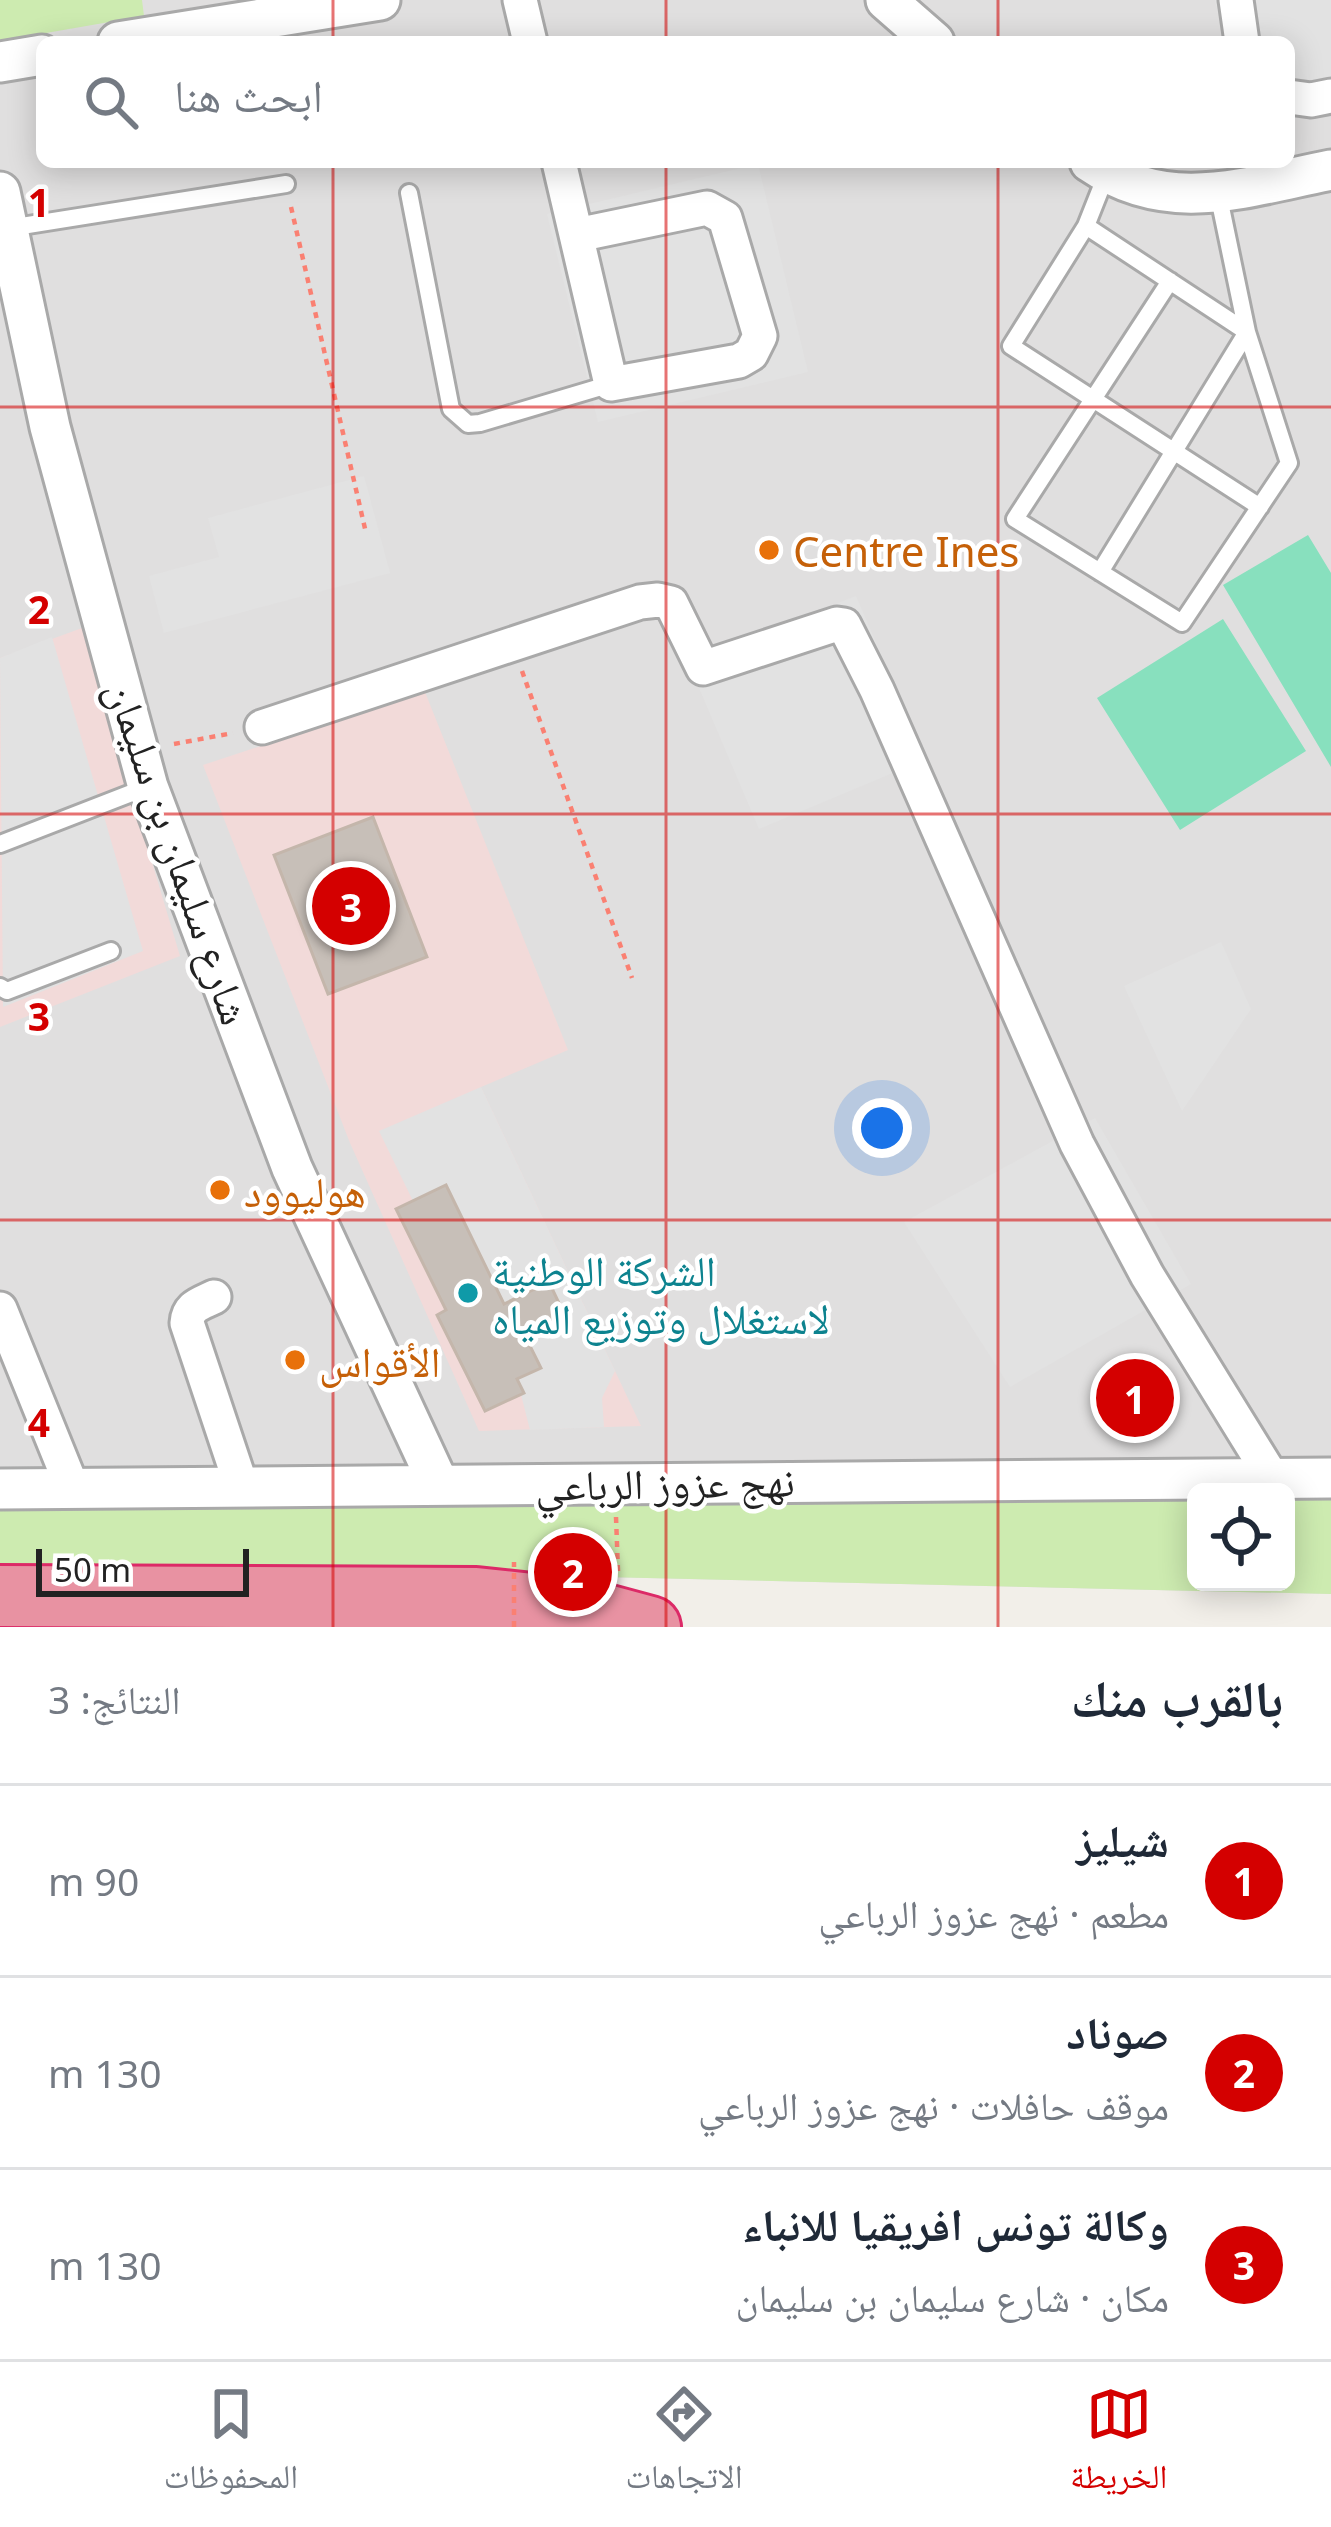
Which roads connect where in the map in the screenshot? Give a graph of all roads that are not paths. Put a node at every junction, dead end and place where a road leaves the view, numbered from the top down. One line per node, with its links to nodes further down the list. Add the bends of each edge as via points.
1 (380, 0): 5 (street)
2 (520, 0): 7 (street)
3 (886, 0): 8 (street)
4 (1236, 0): 9 (street)
5 (164, 17): 6 (street)
6 (129, 36)
7 (529, 36)
8 (927, 36)
9 (1241, 36)
10 (36, 56): 11 (street)
11 (0, 62)
12 (1331, 96): 13 (street)
13 (1295, 99)
14 (560, 168): 22 (street)
15 (1098, 168): 19 (street, via 1133,186); 21 (lane)
16 (1331, 170): 19 (street)
17 (286, 184): 20 (lane)
18 (409, 193): 25 (lane, via 451,409 459,417 480,423)
19 (1218, 193): 24 (lane)
20 (4, 210): 31 (street, شارع سليمان بن سليمان, via 50,427)
21 (1085, 226): 23 (lane); 26 (lane, via 1011,346)
22 (577, 235): 25 (street); 25 (street, via 717,210 760,335 739,361)
23 (1170, 281): 24 (lane); 26 (lane)
24 (1247, 332): 27 (lane); 28 (lane, via 1289,463)
25 (611, 384)
26 (1092, 398): 27 (lane); 29 (lane, via 1015,519)
27 (1174, 451): 28 (lane); 29 (lane)
28 (1260, 507): 29 (lane, via 1181,623)
29 (1100, 572)
30 (262, 727): 38 (street, via 658,600 680,616 703,668 837,624 847,628 1077,1144)
31 (143, 769): 32 (lane); 39 (street, شارع سليمان بن سليمان, via 292,1168)
32 (0, 844)
33 (111, 951): 34 (lane)
34 (0, 987)
35 (214, 1297): 41 (street, via 194,1306 187,1323)
36 (0, 1309): 40 (street)
37 (1331, 1478): 38 (street, نهج عزوز الرباعي)
38 (1273, 1479): 39 (street, نهج عزوز الرباعي)
39 (439, 1485): 41 (street, نهج عزوز الرباعي)
40 (72, 1487): 41 (street, نهج عزوز الرباعي); 42 (street, نهج عزوز الرباعي)
41 (242, 1488)
42 (0, 1489)
43 (0, 1596): 44 (highway, via 476,1598 587,1610)
44 (650, 1627)

